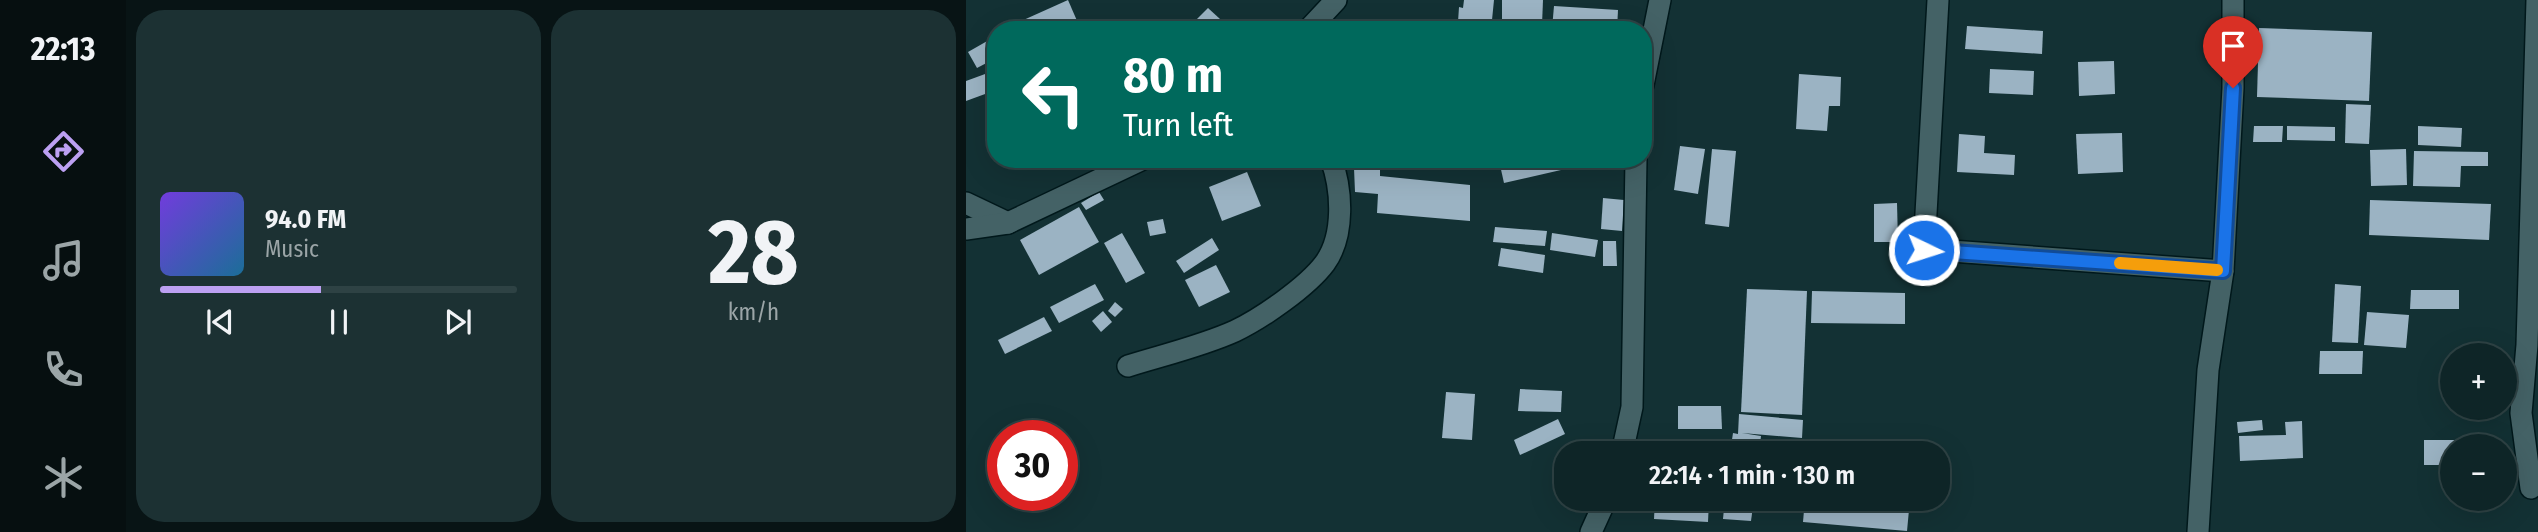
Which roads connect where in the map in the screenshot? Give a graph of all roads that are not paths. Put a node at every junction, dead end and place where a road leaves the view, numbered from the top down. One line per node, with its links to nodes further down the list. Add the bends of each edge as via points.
1 (1336, 0): 6 (street)
2 (1660, 0): 7 (street)
3 (1938, 0): 14 (street, via 1924,250)
4 (2233, 0): 14 (street)
5 (2537, 0): 17 (street, via 2529,318 2521,414)
6 (1316, 21)
7 (1652, 40)
8 (1124, 168): 12 (street)
9 (1334, 168): 15 (street, via 1339,208 1334,246 1324,263 1268,313 1233,332)
10 (1636, 168): 16 (street, via 1632,407)
11 (966, 203): 12 (street)
12 (1008, 223): 13 (street)
13 (966, 229)
14 (2223, 271): 20 (street, via 2208,370)
15 (1128, 366)
16 (1625, 441)
17 (2531, 488)
18 (1601, 511): 19 (street)
19 (1591, 532)
20 (2198, 532)

